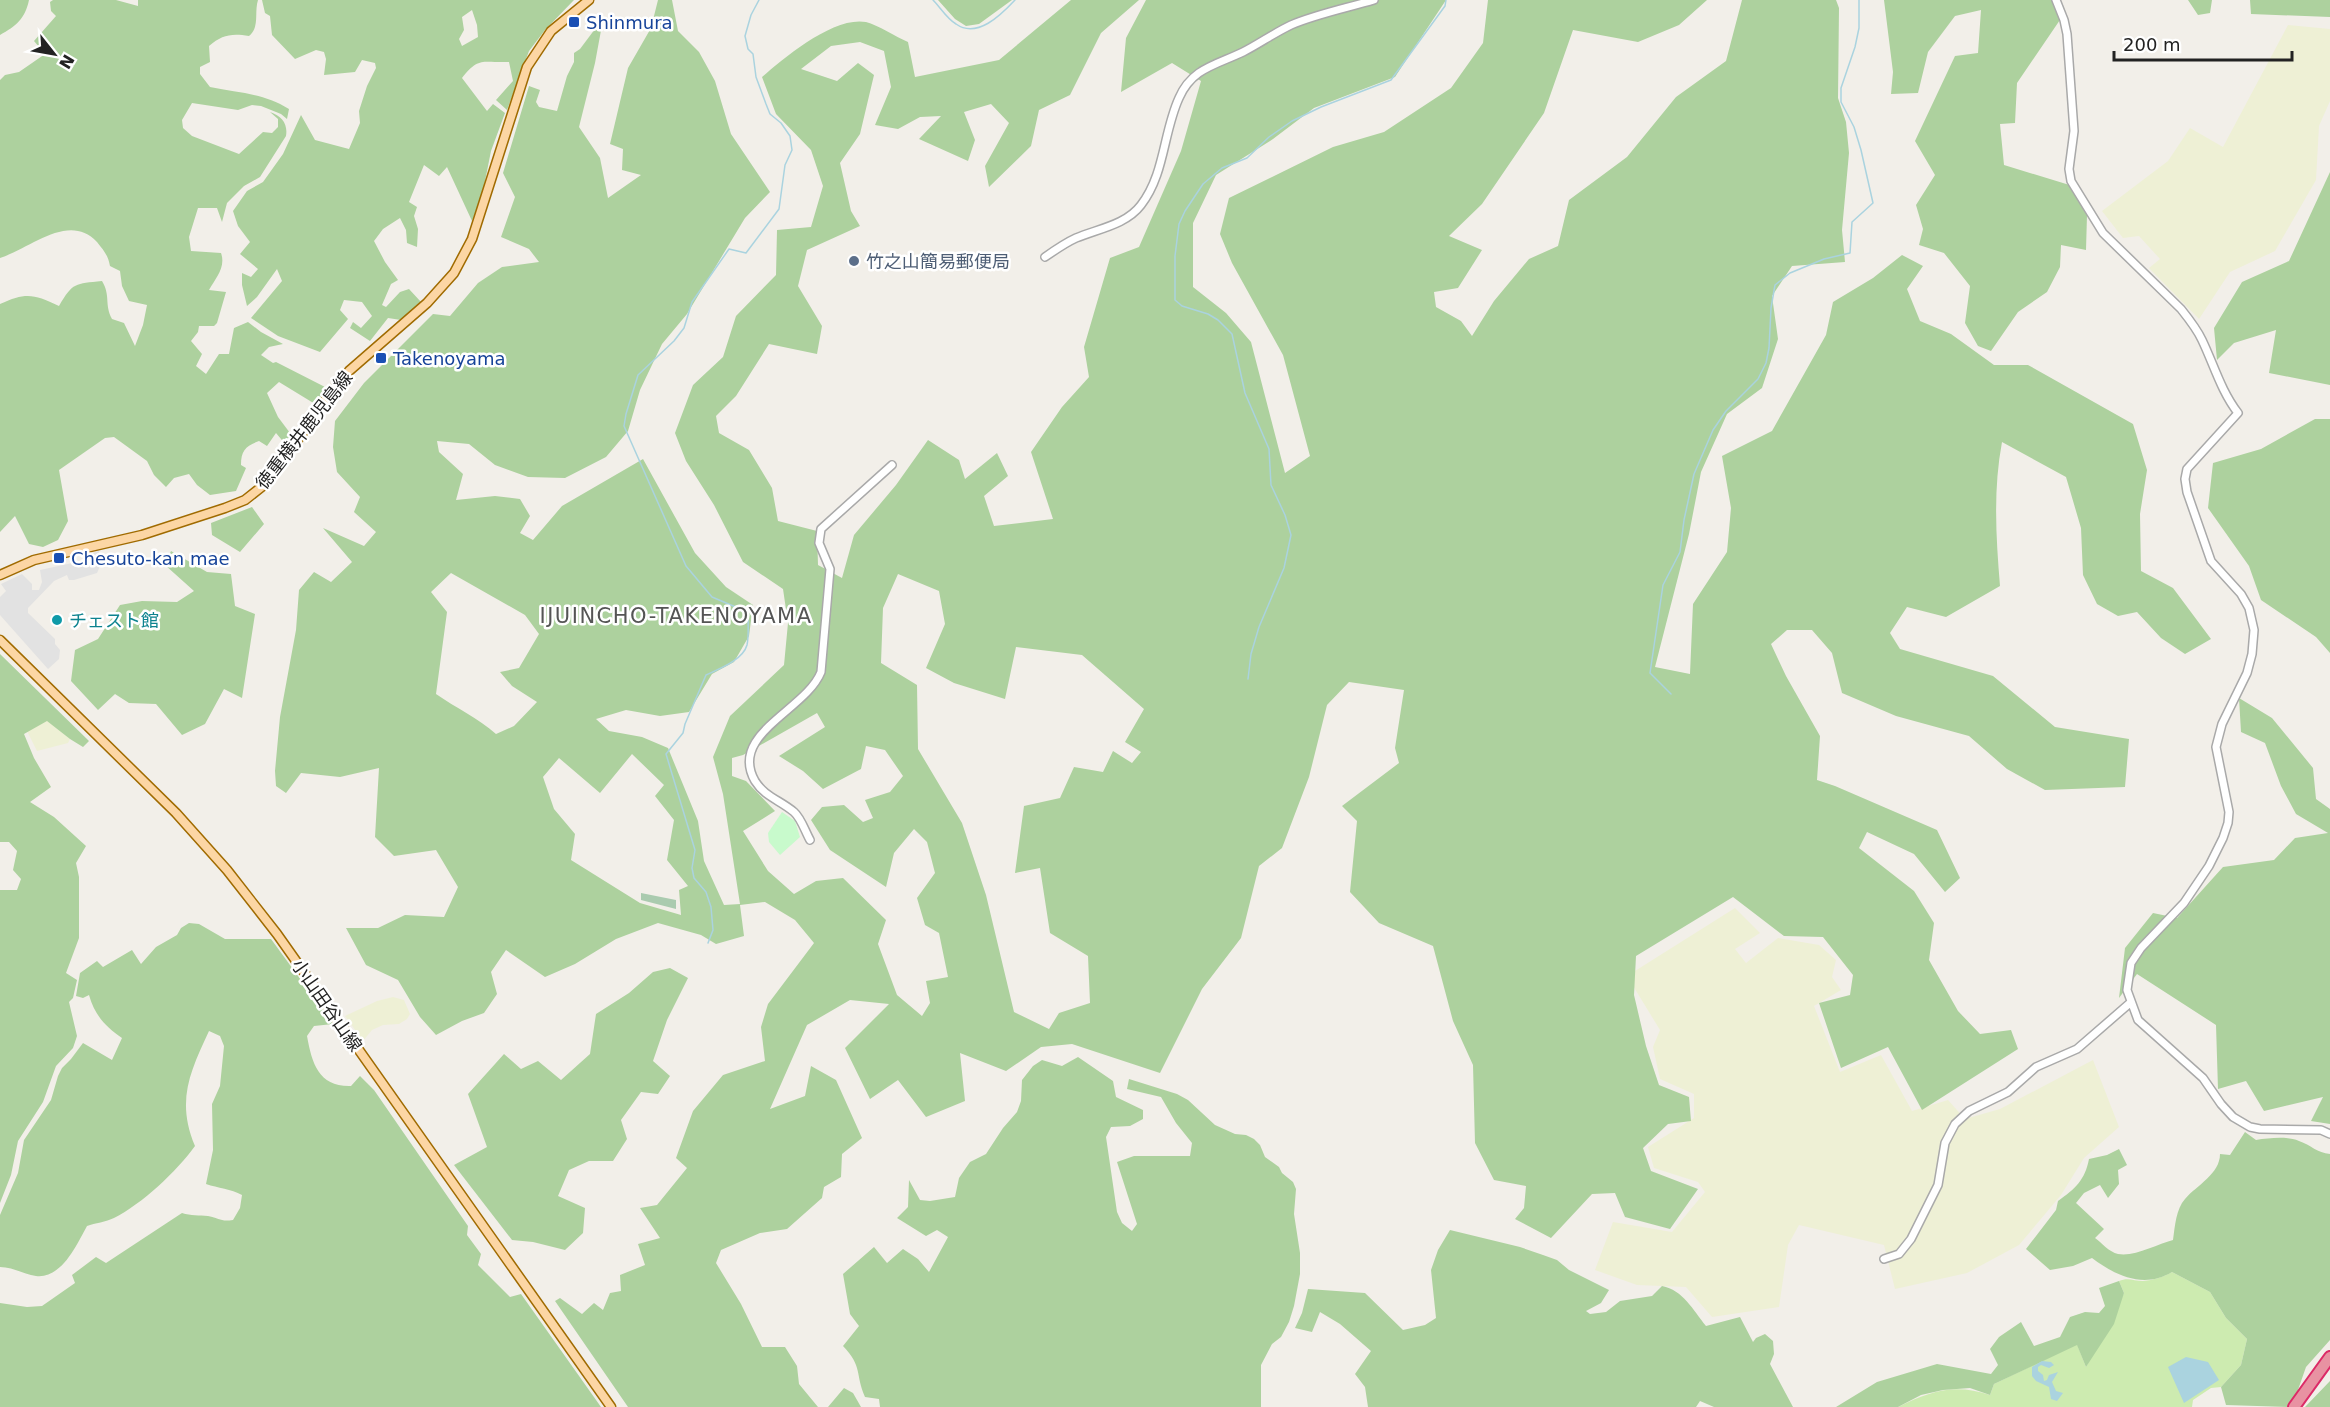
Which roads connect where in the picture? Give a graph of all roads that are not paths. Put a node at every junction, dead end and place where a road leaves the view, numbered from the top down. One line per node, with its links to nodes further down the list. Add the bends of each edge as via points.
1 (589, 0): 6 (main road, 徳重横井鹿児島線, via 551,31 527,67 472,239 454,273 427,303 349,371 268,481 245,500 225,508 142,535 34,560)
2 (1374, 0): 4 (street, via 1291,25 1190,79 1179,98 1154,184 1141,206 1126,218 1076,238)
3 (2056, 0): 9 (street, via 2067,34 2074,131 2071,181 2103,233 2191,321 2238,413 2187,469 2185,479 2211,561 2241,594 2254,630 2247,673 2216,747 2228,823 2209,866 2190,894 2132,963 2127,990)
4 (1045, 257)
5 (892, 465): 8 (street, via 821,529 819,543 830,569 817,682 755,740 750,751 751,772 757,783 768,796 794,812)
6 (0, 575)
7 (0, 640): 13 (main road, 小山田谷山線, via 176,813 243,889)
8 (810, 840)
9 (2130, 1003): 10 (street, via 2138,1020 2203,1078 2233,1117 2260,1129 2321,1130); 11 (street, via 2077,1049 2036,1067 2008,1092 1970,1111 1955,1124 1945,1143 1938,1185 1911,1239 1899,1254)
10 (2330, 1134)
11 (1884, 1260)
12 (2330, 1357): 14 (highway)
13 (610, 1407)
14 (2294, 1407)

